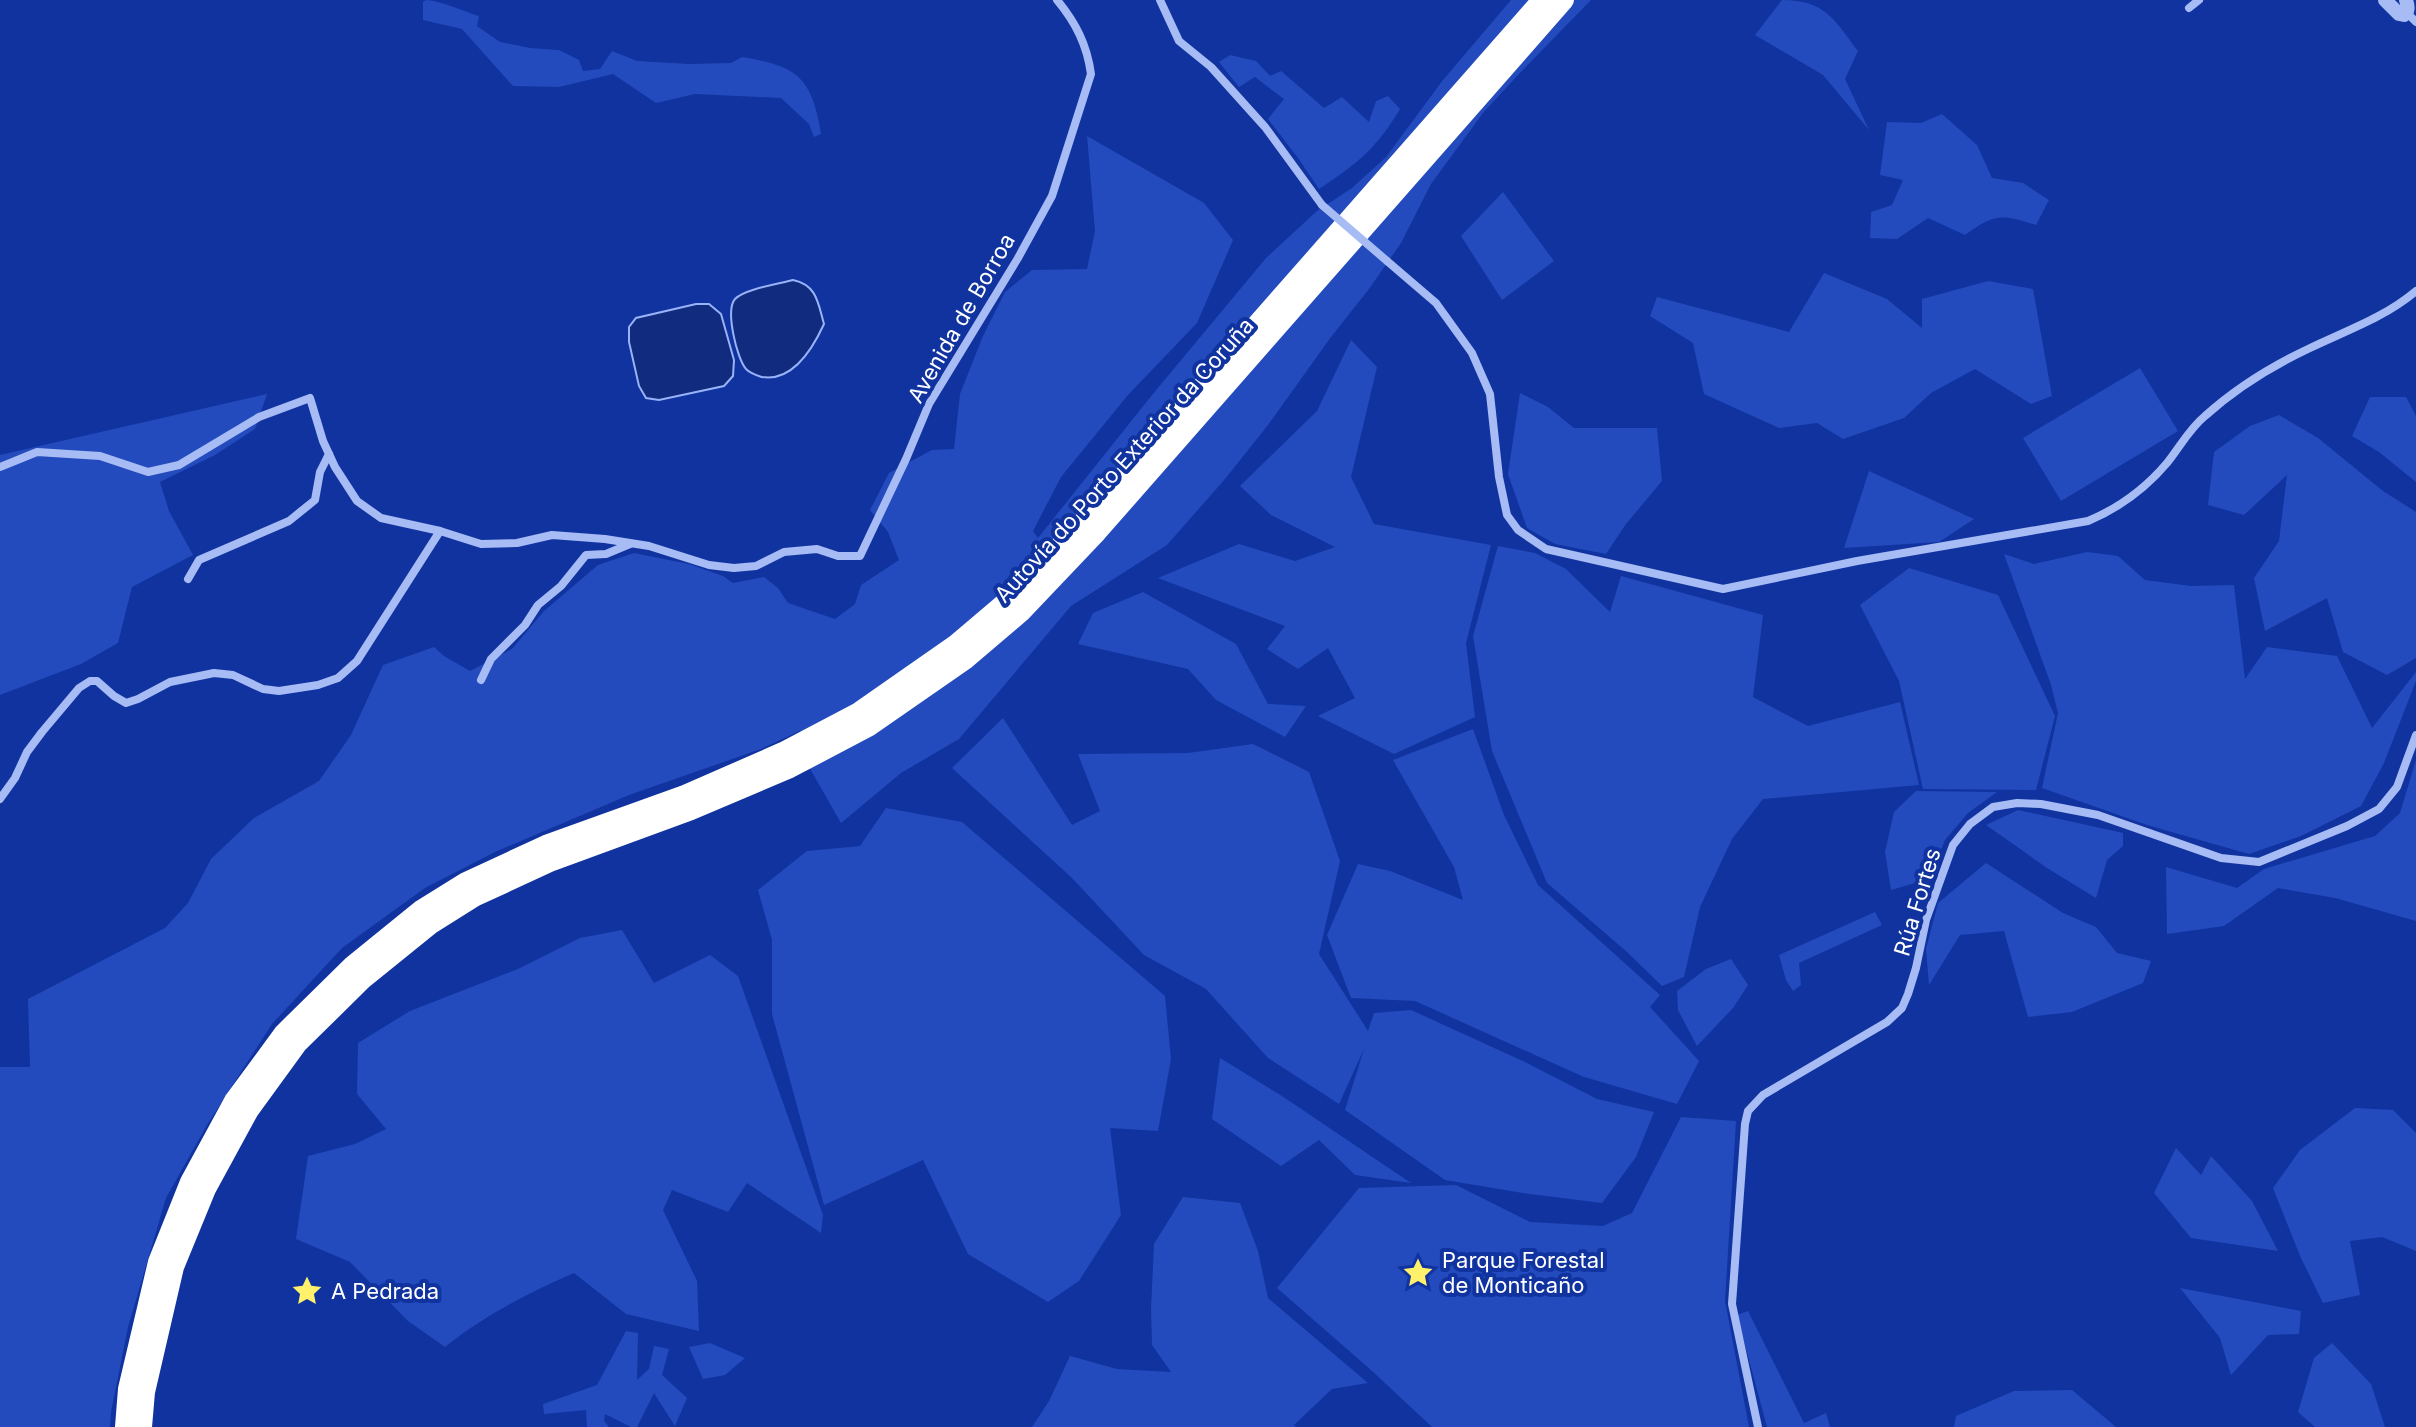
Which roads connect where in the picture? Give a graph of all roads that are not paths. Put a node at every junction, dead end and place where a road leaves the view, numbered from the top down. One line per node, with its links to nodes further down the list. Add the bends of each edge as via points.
1 (1057, 0): 13 (street, Avenida de Borroa, via 1089,54 1091,74 1052,196 929,404 860,556 817,549 784,552 756,566 734,568)
2 (1160, 0): 9 (street, bridge, via 1179,41 1211,67 1265,127 1322,205 1436,303 1472,353 1490,394 1507,515 1518,530 1546,549 1723,589 2088,521 2151,481 2201,420 2226,399 2281,363 2377,317)
3 (1542, 0): 18 (highway, Autovía do Porto Exterior da Coruña, via 1085,520 1008,600 955,645 859,712 783,752 466,882 421,910 352,966 284,1033 234,1101 190,1182 163,1248 128,1389)
4 (1564, 0): 19 (highway, Autovía do Porto Exterior da Coruña, via 1097,532 1020,613 966,659 868,727 790,768 474,897 363,979 297,1044 249,1110 195,1215 174,1267)
5 (2199, 0): 7 (street)
6 (2385, 0): 8 (street, via 2399,14)
7 (2189, 8)
8 (2410, 11)
9 (2416, 291)
10 (329, 454): 11 (street, Avenida de Borroa, via 310,398 259,417 179,465 148,472 100,456 37,452); 12 (street, Avenida de Borroa, via 357,501 381,518); 14 (street, via 315,500 289,521 199,560)
11 (0, 467)
12 (440, 531): 13 (street, Avenida de Borroa, via 481,544 552,535); 17 (street, via 357,661 338,678 279,691 214,673 170,682 126,703 90,681 42,732)
13 (631, 543): 15 (street, via 606,554 586,555 491,659)
14 (188, 579)
15 (481, 680)
16 (2416, 735): 20 (street, Rúa Fortes, via 2397,787 2379,809 2259,862 2221,858 2098,815 2041,804 1993,807 1970,824 1953,845 1902,1008 1763,1095 1748,1111 1732,1304)
17 (0, 799)
18 (125, 1427)
19 (142, 1427)
20 (1758, 1427)

